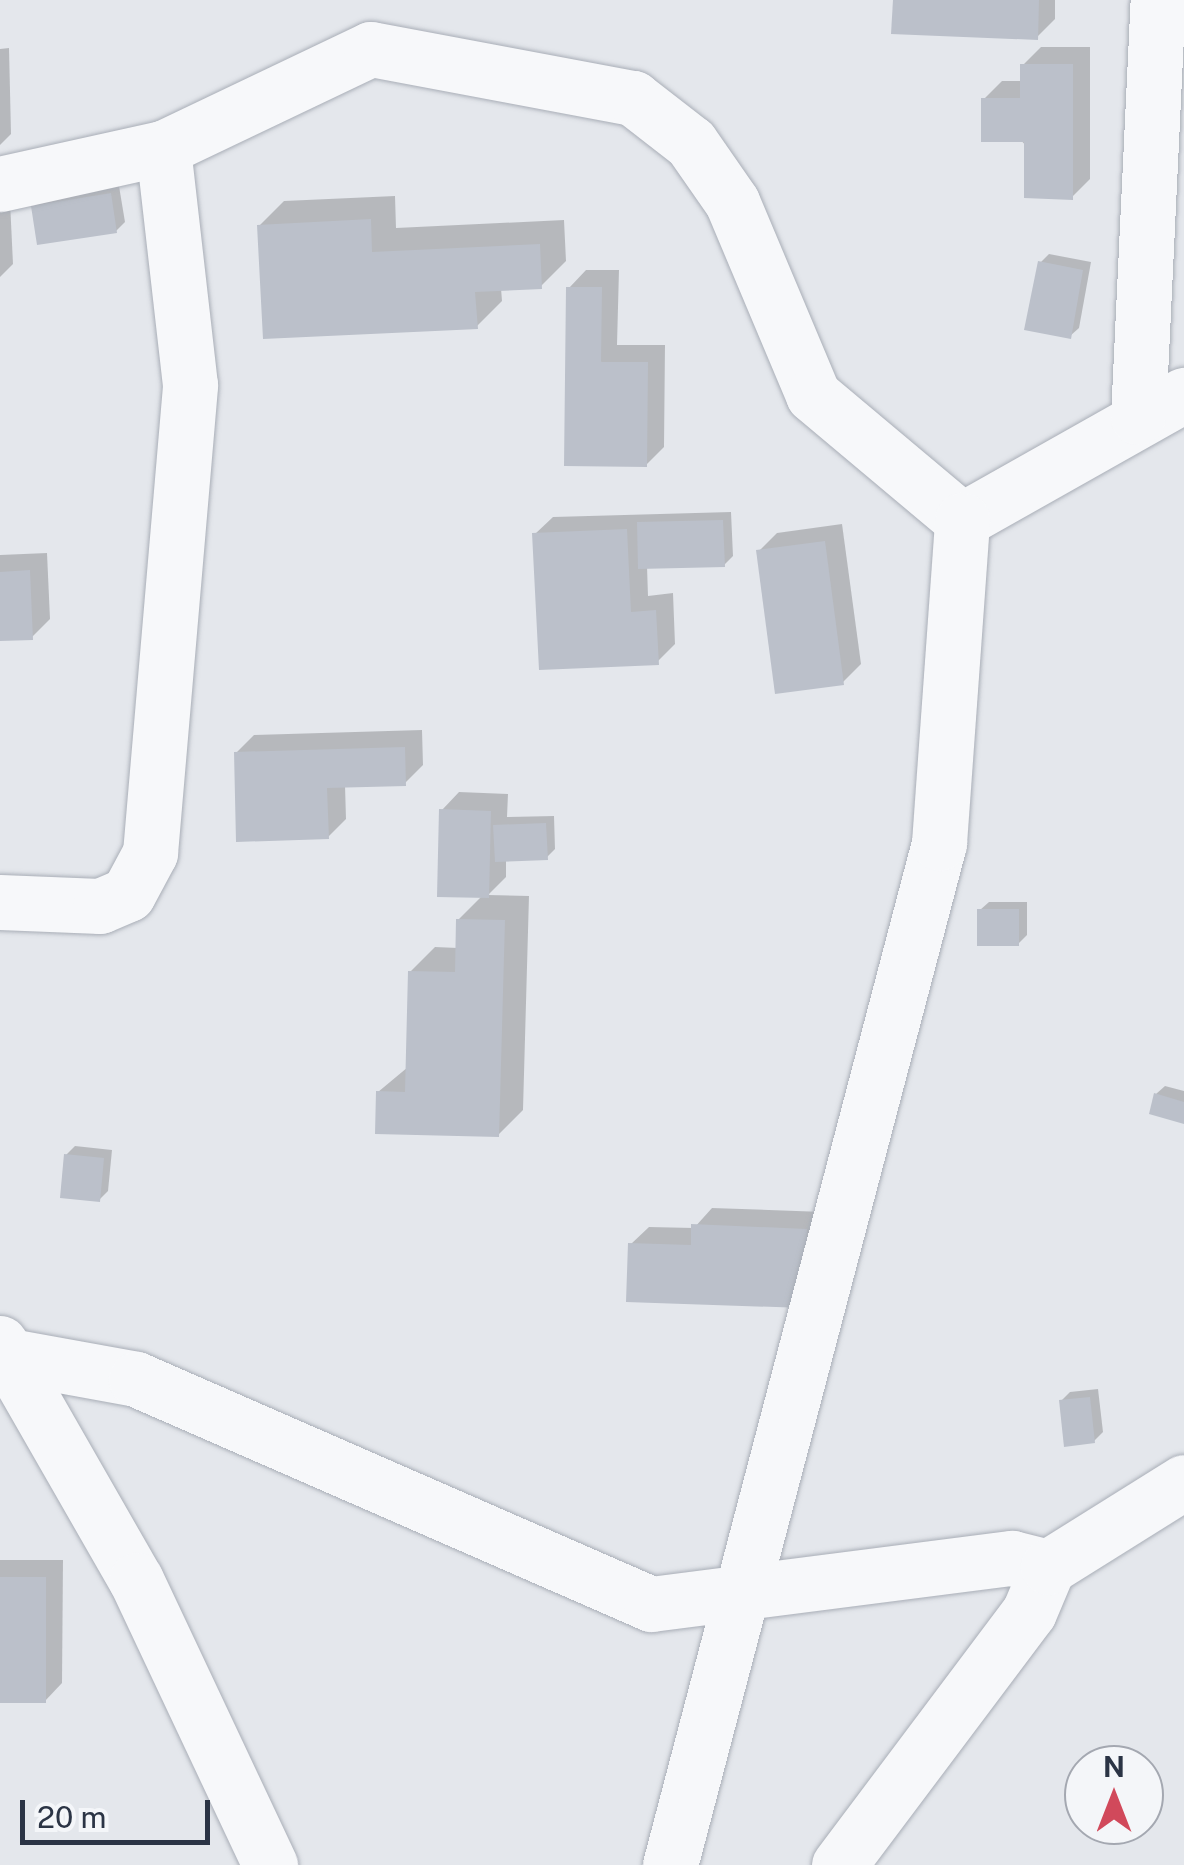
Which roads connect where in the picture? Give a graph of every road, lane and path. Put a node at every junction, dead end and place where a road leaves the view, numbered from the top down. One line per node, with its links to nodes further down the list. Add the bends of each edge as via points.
1 (1158, 0): 4 (street)
2 (163, 148): 3 (street); 5 (street, via 371,49 632,98 691,143 732,202 813,395); 6 (street, via 190,386 150,853 128,894 100,906)
3 (0, 184)
4 (1161, 406): 5 (street)
5 (962, 520): 10 (street, via 940,843)
6 (0, 902)
7 (5, 1350): 10 (street, via 136,1379 651,1604); 11 (street, via 136,1580)
8 (1184, 1482): 9 (street)
9 (1048, 1567): 10 (street, via 1012,1558); 13 (street, via 1030,1612)
10 (737, 1594): 12 (street)
11 (270, 1865)
12 (670, 1865)
13 (839, 1865)

